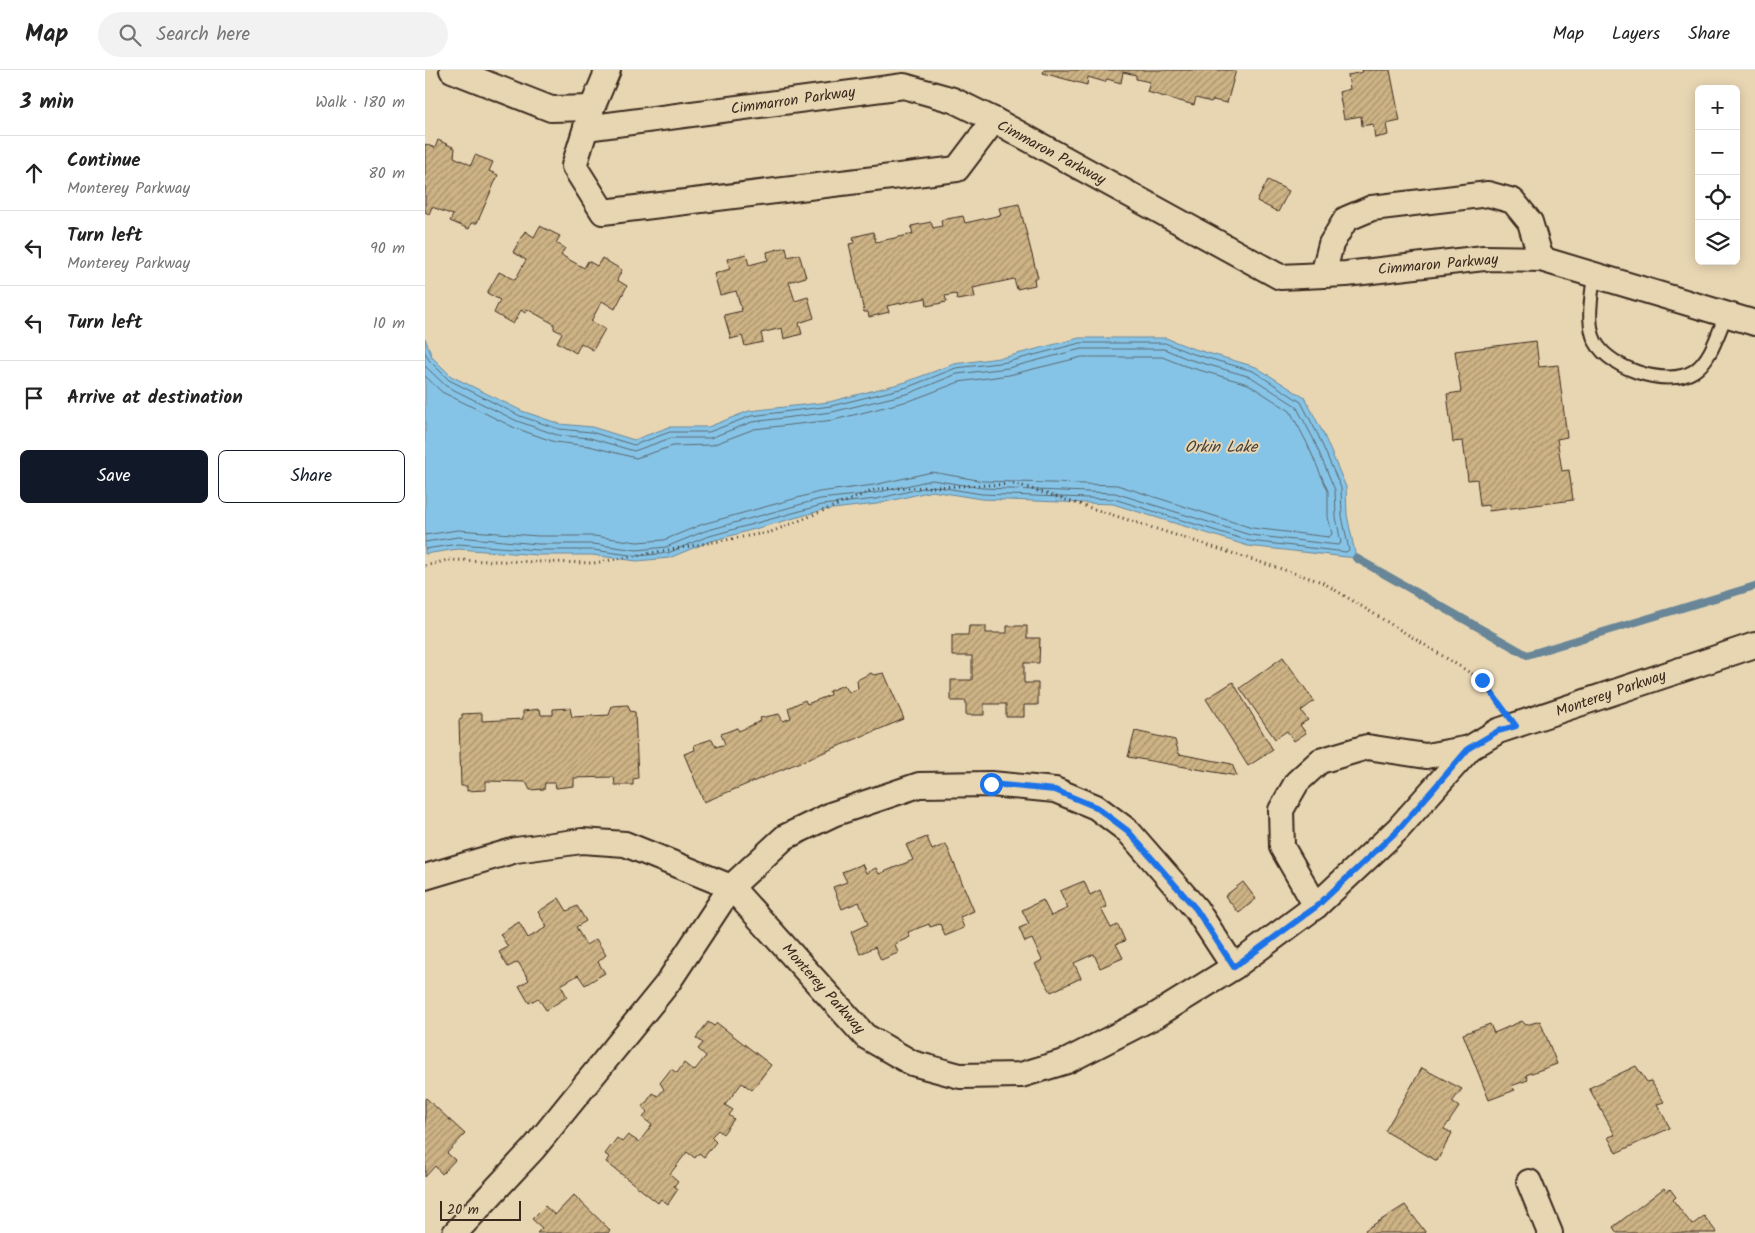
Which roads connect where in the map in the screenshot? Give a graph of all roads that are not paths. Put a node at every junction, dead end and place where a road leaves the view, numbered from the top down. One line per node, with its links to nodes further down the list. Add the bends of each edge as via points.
1 (452, 70): 3 (street, via 551,109)
2 (608, 70): 3 (street)
3 (589, 118): 4 (street, Cimmarron Parkway, via 904,86 953,100); 4 (street, Cimmaron Parkway, via 574,166 603,212 957,169)
4 (994, 120): 6 (street, Cimmaron Parkway, via 1279,277)
5 (1541, 259): 6 (street, Cimmaron Parkway, via 1484,258); 6 (street, via 1530,222 1513,201 1488,194 1372,208 1346,219 1331,244); 7 (street, Cimmaron Parkway)
6 (1323, 275)
7 (1594, 275): 8 (street, Cimmaron Parkway); 8 (lane, via 1591,321 1595,342 1611,360 1649,375 1682,376 1699,367 1712,348)
8 (1726, 315): 9 (street, Cimmaron Parkway)
9 (1755, 323)
10 (1755, 645): 11 (street, Monterey Parkway, via 1498,731)
11 (1469, 748): 14 (street, Monterey Parkway, via 1398,830); 14 (street, Monterey Parkway, via 1426,756 1367,747 1320,761 1297,782 1281,810 1282,847)
12 (425, 877): 13 (street, Monterey Parkway, via 517,850 582,841 625,844)
13 (731, 887): 15 (street, Monterey Parkway, via 865,1036 912,1063 960,1076 1021,1074 1067,1061 1155,1016); 15 (street, via 785,837 833,814 919,785 991,784 1055,790 1096,807 1128,831 1196,909); 17 (street, via 667,984 534,1148)
14 (1317, 906): 15 (street, Monterey Parkway)
15 (1234, 967)
16 (1529, 1182): 18 (street)
17 (455, 1233)
18 (1550, 1233)

